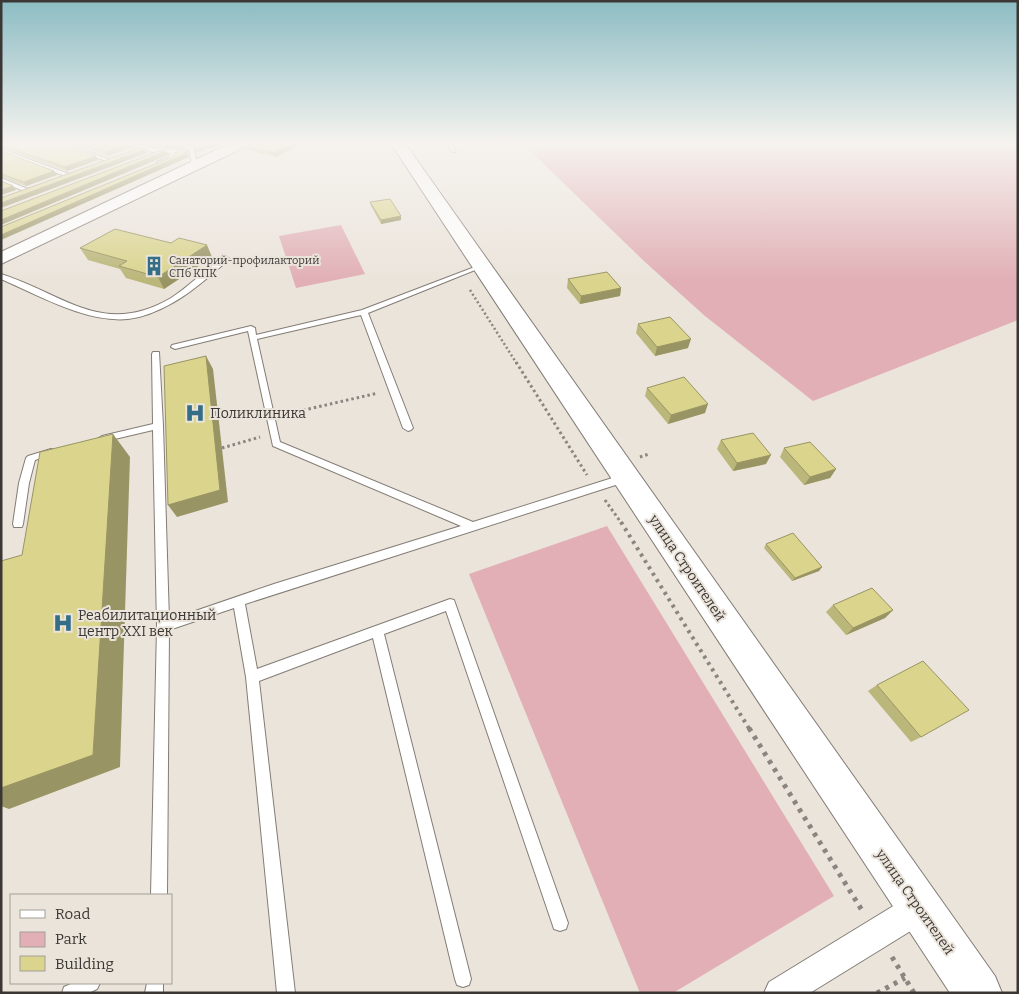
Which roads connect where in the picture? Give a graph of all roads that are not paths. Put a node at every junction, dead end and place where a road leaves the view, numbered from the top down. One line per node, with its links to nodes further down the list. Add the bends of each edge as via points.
1 (22, 188): 5 (lane)
2 (30, 188): 5 (lane)
3 (147, 188): 7 (main road)
4 (424, 188): 9 (main road, улица Строителей)
5 (26, 190): 6 (lane)
6 (18, 193)
7 (1, 259)
8 (227, 259): 10 (lane, via 167,304 126,317 82,310)
9 (471, 270): 11 (lane); 19 (main road, улица Строителей)
10 (1, 276)
11 (364, 312): 12 (lane); 16 (lane)
12 (253, 338): 13 (lane, via 251,328); 21 (lane, via 276,444)
13 (175, 347)
14 (156, 354): 15 (lane)
15 (159, 426): 17 (lane); 23 (lane)
16 (408, 428)
17 (93, 442)
18 (64, 448): 20 (lane, via 31,458)
19 (621, 471): 21 (lane, via 595,487); 27 (main road, улица Строителей)
20 (18, 524)
21 (472, 526): 22 (lane)
22 (239, 600): 23 (lane); 25 (lane)
23 (163, 627): 26 (lane)
24 (377, 631): 25 (lane); 28 (lane, via 450,604); 29 (lane)
25 (252, 677): 32 (lane)
26 (158, 894)
27 (919, 908): 33 (street); 34 (main road, улица Строителей)
28 (560, 923)
29 (463, 979)
30 (89, 984): 31 (lane)
31 (70, 993)
32 (286, 993)
33 (780, 993)
34 (978, 993)

